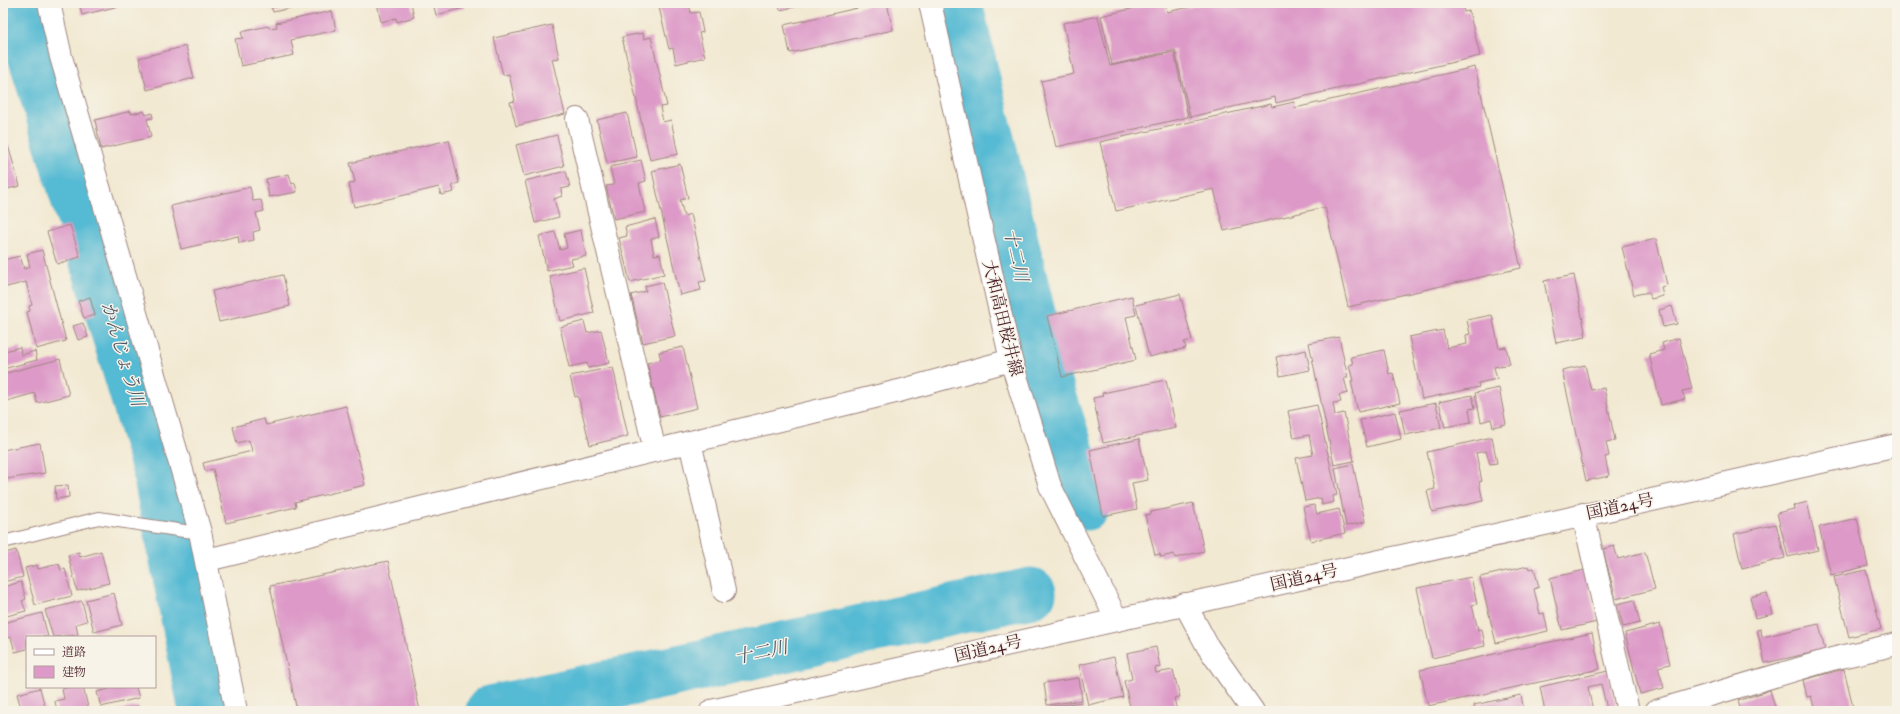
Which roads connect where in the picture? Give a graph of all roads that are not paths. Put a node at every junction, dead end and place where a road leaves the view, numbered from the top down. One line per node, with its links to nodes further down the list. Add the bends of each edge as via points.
1 (49, 3): 9 (main road, via 61,57)
2 (930, 3): 4 (main road, 大和高田桜井線)
3 (577, 119): 7 (main road)
4 (1011, 360): 5 (main road, via 899,391); 14 (main road, 大和高田桜井線, via 1050,486)
5 (690, 442): 7 (main road); 12 (main road)
6 (1897, 445): 8 (main road, 国道24号)
7 (655, 451): 11 (main road)
8 (1583, 514): 13 (main road, 国道24号); 20 (main road)
9 (192, 531): 10 (lane, via 99,518); 11 (main road)
10 (3, 542)
11 (207, 560): 17 (main road)
12 (724, 591)
13 (1185, 604): 14 (main road, 国道24号); 19 (main road, via 1208,648)
14 (1117, 620): 16 (main road, 国道24号)
15 (1897, 644): 21 (main road, via 1832,659)
16 (745, 707): 18 (main road, 国道24号)
17 (236, 711)
18 (711, 711)
19 (1253, 711)
20 (1628, 711)
21 (1656, 711)

